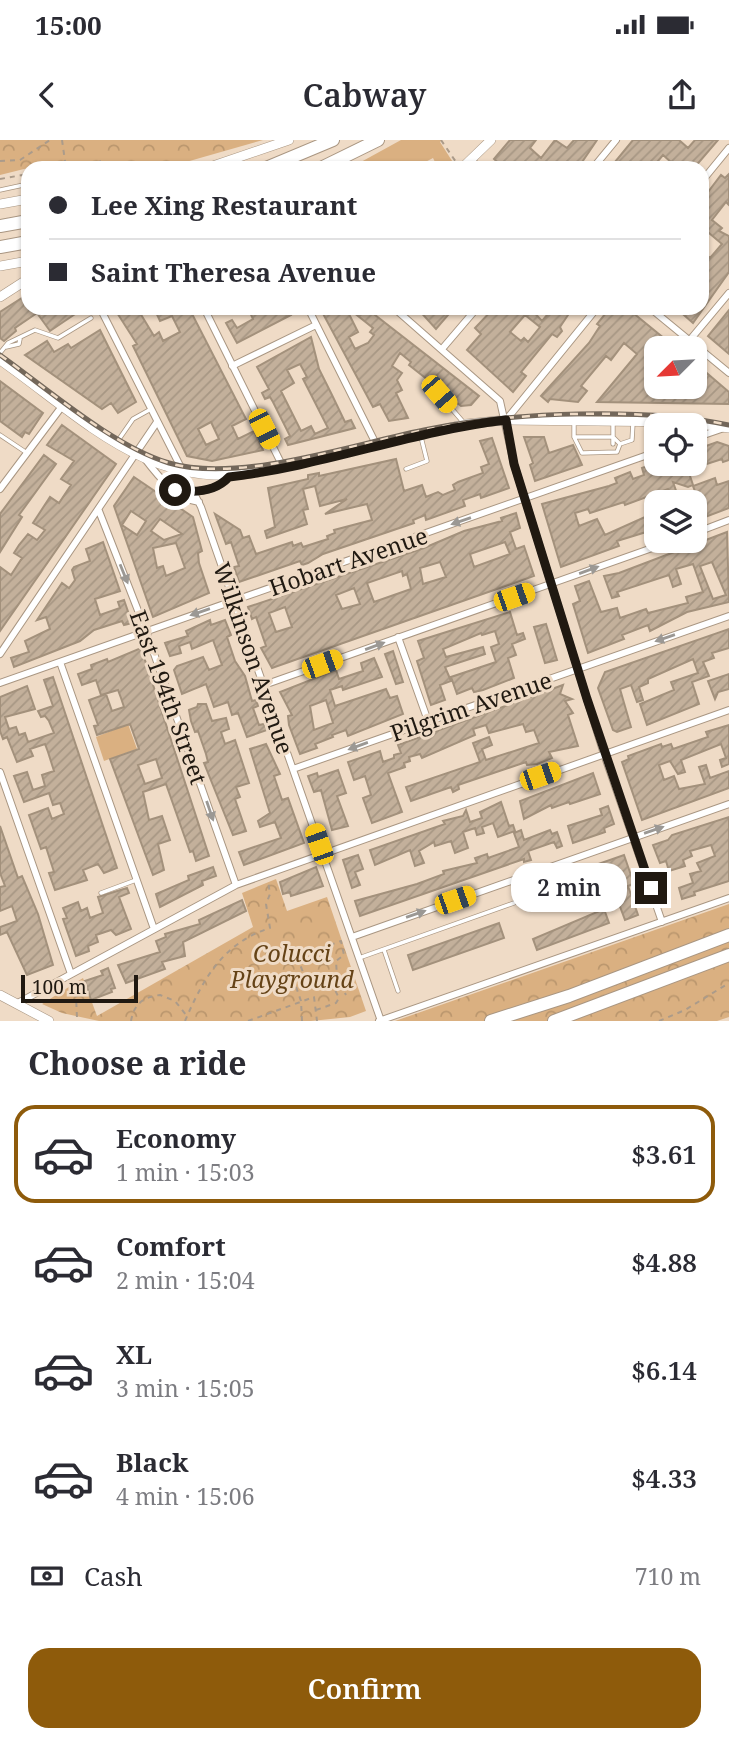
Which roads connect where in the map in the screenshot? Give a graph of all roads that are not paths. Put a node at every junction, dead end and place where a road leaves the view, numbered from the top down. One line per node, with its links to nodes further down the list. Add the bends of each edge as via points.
1 (289, 140): 7 (main road)
2 (332, 140): 8 (highway)
3 (378, 140): 9 (highway)
4 (491, 140): 10 (main road)
5 (616, 140): 11 (street)
6 (729, 148): 12 (street)
7 (228, 161)
8 (282, 161)
9 (335, 161)
10 (473, 161)
11 (599, 161)
12 (709, 172)
13 (21, 186): 14 (lane)
14 (0, 190)
15 (21, 200): 16 (main road)
16 (0, 204)
17 (21, 222): 18 (highway)
18 (0, 226)
19 (21, 243): 20 (highway)
20 (0, 247)
21 (21, 262): 22 (main road)
22 (0, 266)
23 (21, 284): 25 (main road)
24 (729, 293): 36 (street)
25 (0, 297)
26 (104, 315): 45 (street, Wilkinson Avenue)
27 (207, 315): 41 (street)
28 (311, 315): 34 (street)
29 (402, 315): 37 (street)
30 (471, 315): 37 (street)
31 (591, 315): 46 (street)
32 (658, 315): 35 (street)
33 (91, 318): 38 (lane, via 58,338 35,330 8,343)
34 (316, 325): 41 (street); 63 (street)
35 (683, 336)
36 (693, 336)
37 (442, 349): 46 (street, via 500,401)
38 (0, 353)
39 (707, 355): 42 (street)
40 (0, 360): 44 (main road)
41 (232, 366): 68 (street)
42 (729, 373)
43 (439, 394): 52 (lane)
44 (63, 405): 60 (main road); 64 (street)
45 (151, 409): 51 (street, Wilkinson Avenue); 60 (lane, via 133,419)
46 (506, 420): 47 (main road); 52 (main road); 75 (street)
47 (574, 420): 48 (main road); 58 (lane)
48 (613, 421): 49 (main road); 59 (lane)
49 (633, 421): 50 (main road); 62 (lane, via 632,440)
50 (644, 421)
51 (157, 422): 65 (street); 70 (street, Wilkinson Avenue)
52 (466, 424): 57 (main road)
53 (707, 426): 54 (main road)
54 (727, 428): 55 (street)
55 (707, 434)
56 (0, 435): 64 (lane)
57 (421, 436): 63 (main road); 69 (lane, via 427,461)
58 (574, 437): 59 (lane); 62 (lane, via 582,452 613,453)
59 (613, 437): 61 (lane); 62 (lane)
60 (116, 444): 65 (main road)
61 (613, 444)
62 (620, 444)
63 (377, 446): 68 (main road)
64 (27, 453): 72 (street)
65 (135, 454): 67 (main road); 77 (street)
66 (644, 456): 75 (street, Hobart Avenue)
67 (145, 459): 70 (main road); 73 (street)
68 (283, 467): 71 (main road)
69 (406, 468)
70 (184, 473): 71 (main road); 74 (street, Wilkinson Avenue)
71 (229, 477): 74 (street, via 222,485)
72 (0, 489)
73 (175, 490): 74 (street); 76 (street)
74 (194, 493): 76 (street, Wilkinson Avenue)
75 (525, 498): 81 (street); 82 (street, Hobart Avenue, one-way to 82)
76 (198, 502): 82 (street, Wilkinson Avenue)
77 (99, 510): 84 (street, East 194th Street, one-way to 84); 86 (street)
78 (729, 520): 79 (street)
79 (707, 528)
80 (644, 551): 81 (street, one-way to 80)
81 (552, 583): 85 (street); 88 (street)
82 (234, 601): 84 (street, Hobart Avenue, one-way to 84); 90 (street, Wilkinson Avenue)
83 (729, 616): 88 (street, Pilgrim Avenue, one-way to 88)
84 (146, 631): 87 (street, Hobart Avenue); 100 (street, East 194th Street, one-way to 100)
85 (398, 637): 90 (street, one-way to 85); 92 (street)
86 (0, 654)
87 (60, 662): 89 (street, Hobart Avenue); 99 (street)
88 (577, 669): 92 (street, Pilgrim Avenue); 93 (street)
89 (0, 683)
90 (264, 685): 94 (street, Wilkinson Avenue)
91 (729, 710): 93 (street)
92 (428, 721): 94 (street, Pilgrim Avenue, one-way to 94)
93 (604, 754): 97 (street); 98 (street)
94 (293, 769): 98 (street, Wilkinson Avenue)
95 (0, 772): 111 (street)
96 (729, 804): 97 (street, one-way to 96)
97 (634, 837): 104 (street); 107 (street, one-way to 97)
98 (322, 853): 100 (street); 107 (street, Wilkinson Avenue)
99 (136, 880): 101 (lane); 105 (street)
100 (236, 885): 105 (street)
101 (101, 892)
102 (729, 898): 104 (street)
103 (514, 903): 108 (lane)
104 (662, 922): 116 (street)
105 (154, 929): 111 (street)
106 (729, 935): 117 (highway)
107 (352, 937): 110 (street, Wilkinson Avenue)
108 (384, 950): 110 (lane); 112 (lane)
109 (729, 955): 118 (highway)
110 (359, 958): 116 (street, Wilkinson Avenue)
111 (71, 974): 114 (street)
112 (398, 991)
113 (0, 995): 114 (main road)
114 (16, 1004): 115 (main road)
115 (49, 1021)
116 (380, 1021)
117 (491, 1021)
118 (554, 1021)

